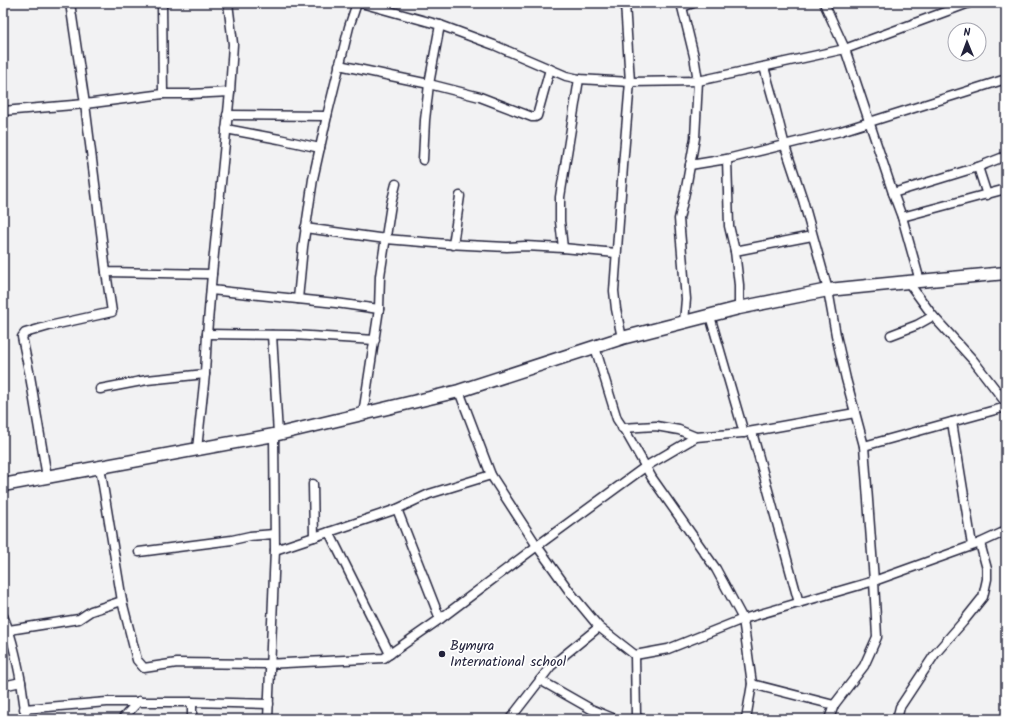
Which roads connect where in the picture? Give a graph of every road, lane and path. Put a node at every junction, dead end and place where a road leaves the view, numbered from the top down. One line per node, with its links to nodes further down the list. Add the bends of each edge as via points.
1 (70, 3): 23 (street)
2 (162, 3): 22 (street)
3 (228, 3): 21 (street, via 233,44)
4 (357, 3): 13 (street)
5 (361, 3): 11 (street)
6 (625, 3): 19 (street)
7 (693, 3): 10 (street)
8 (824, 3): 12 (street)
9 (969, 3): 12 (street)
10 (682, 5): 18 (street)
11 (440, 25): 15 (street); 20 (street)
12 (845, 49): 14 (street); 27 (street)
13 (340, 65): 20 (street); 26 (street)
14 (764, 66): 18 (street); 29 (street)
15 (550, 70): 16 (street); 20 (street, via 535,117 480,97)
16 (579, 78): 19 (street); 46 (street, via 560,197)
17 (1006, 78): 27 (street)
18 (698, 81): 19 (street); 34 (street, via 695,138)
19 (630, 82): 48 (street)
20 (429, 84): 33 (street)
21 (230, 92): 22 (street); 25 (street)
22 (163, 94): 23 (street)
23 (85, 104): 24 (street); 49 (street)
24 (3, 111)
25 (228, 116): 26 (street); 28 (street)
26 (327, 116): 30 (street)
27 (870, 123): 29 (street); 38 (street)
28 (226, 129): 30 (street); 50 (street)
29 (785, 146): 32 (street); 43 (street)
30 (320, 148): 42 (street)
31 (1006, 156): 35 (street)
32 (727, 159): 34 (street); 47 (street, via 729,226)
33 (423, 160)
34 (690, 165): 61 (street, via 679,219 686,299)
35 (978, 167): 38 (street); 39 (street)
36 (396, 184): 44 (street)
37 (1006, 189): 39 (street)
38 (893, 192): 41 (street)
39 (987, 195): 41 (street)
40 (460, 196): 45 (street)
41 (902, 217): 52 (street)
42 (306, 228): 44 (street); 56 (street)
43 (812, 236): 47 (street); 55 (street)
44 (386, 239): 45 (street); 58 (street, via 380,276)
45 (453, 244): 46 (street)
46 (563, 248): 48 (street)
47 (735, 251): 57 (street, via 740,284)
48 (616, 254): 65 (street, via 614,291)
49 (106, 272): 50 (street); 85 (street, via 112,312 25,332 22,337)
50 (212, 274): 54 (street)
51 (1006, 274): 52 (street)
52 (920, 281): 53 (street)
53 (908, 282): 55 (street); 60 (street)
54 (211, 290): 56 (street); 62 (street)
55 (828, 290): 57 (street); 73 (street)
56 (298, 299): 58 (street)
57 (739, 308): 59 (street)
58 (379, 309): 66 (street)
59 (710, 316): 61 (street); 77 (street)
60 (933, 316): 64 (street); 71 (street, via 973,360)
61 (684, 322): 65 (street)
62 (207, 334): 63 (street); 68 (street)
63 (272, 335): 66 (street); 78 (street)
64 (890, 335)
65 (622, 338): 67 (street)
66 (375, 340): 74 (street)
67 (595, 347): 70 (street); 76 (street, via 616,419)
68 (205, 374): 69 (street, via 147,380); 81 (street)
69 (100, 389)
70 (459, 391): 74 (street); 84 (street)
71 (1006, 403)
72 (1006, 407): 75 (street)
73 (855, 413): 77 (street); 80 (street)
74 (363, 414): 78 (street)
75 (952, 422): 80 (street); 93 (street)
76 (622, 428): 79 (street, via 656,426 679,430); 83 (street)
77 (748, 432): 79 (street); 99 (street)
78 (276, 435): 81 (street); 91 (street)
79 (696, 437): 83 (street)
80 (864, 446): 97 (street)
81 (198, 449): 82 (street)
82 (100, 467): 85 (street); 98 (street)
83 (646, 467): 94 (street); 102 (street, via 716,569)
84 (491, 475): 88 (street, via 430,494); 94 (street)
85 (47, 477): 87 (street)
86 (313, 484): 92 (street)
87 (3, 485)
88 (397, 509): 90 (street); 101 (street)
89 (1006, 531): 93 (street)
90 (329, 532): 92 (street); 105 (street)
91 (274, 534): 95 (street); 96 (street)
92 (314, 537): 95 (street)
93 (976, 544): 97 (street); 126 (street, via 987,569 983,597 935,654 900,707)
94 (537, 546): 101 (street); 103 (street)
95 (275, 550): 107 (street)
96 (139, 552)
97 (874, 581): 99 (street); 115 (street, via 877,637 864,666)
98 (122, 601): 104 (street, via 91,611 79,618); 107 (street, via 137,660 144,668 182,662)
99 (799, 603): 102 (street)
100 (3, 616): 104 (street)
101 (440, 619): 105 (street)
102 (743, 619): 106 (street, via 668,649); 110 (street)
103 (599, 627): 106 (street); 108 (street, via 551,666)
104 (9, 630): 109 (street)
105 (390, 654): 107 (street, via 384,658)
106 (635, 655): 117 (street)
107 (270, 664): 114 (street)
108 (540, 680): 122 (street); 123 (street, via 591,709)
109 (21, 682): 111 (street); 116 (street)
110 (752, 684): 115 (street); 124 (street)
111 (3, 686)
112 (139, 701): 113 (street); 116 (street); 119 (street)
113 (192, 702): 114 (street); 120 (street)
114 (269, 704): 121 (street)
115 (834, 705): 125 (street)
116 (24, 709): 118 (street)
117 (638, 718)
118 (27, 719)
119 (122, 719)
120 (192, 719)
121 (268, 719)
122 (510, 719)
123 (615, 719)
124 (746, 719)
125 (829, 719)
126 (897, 719)

